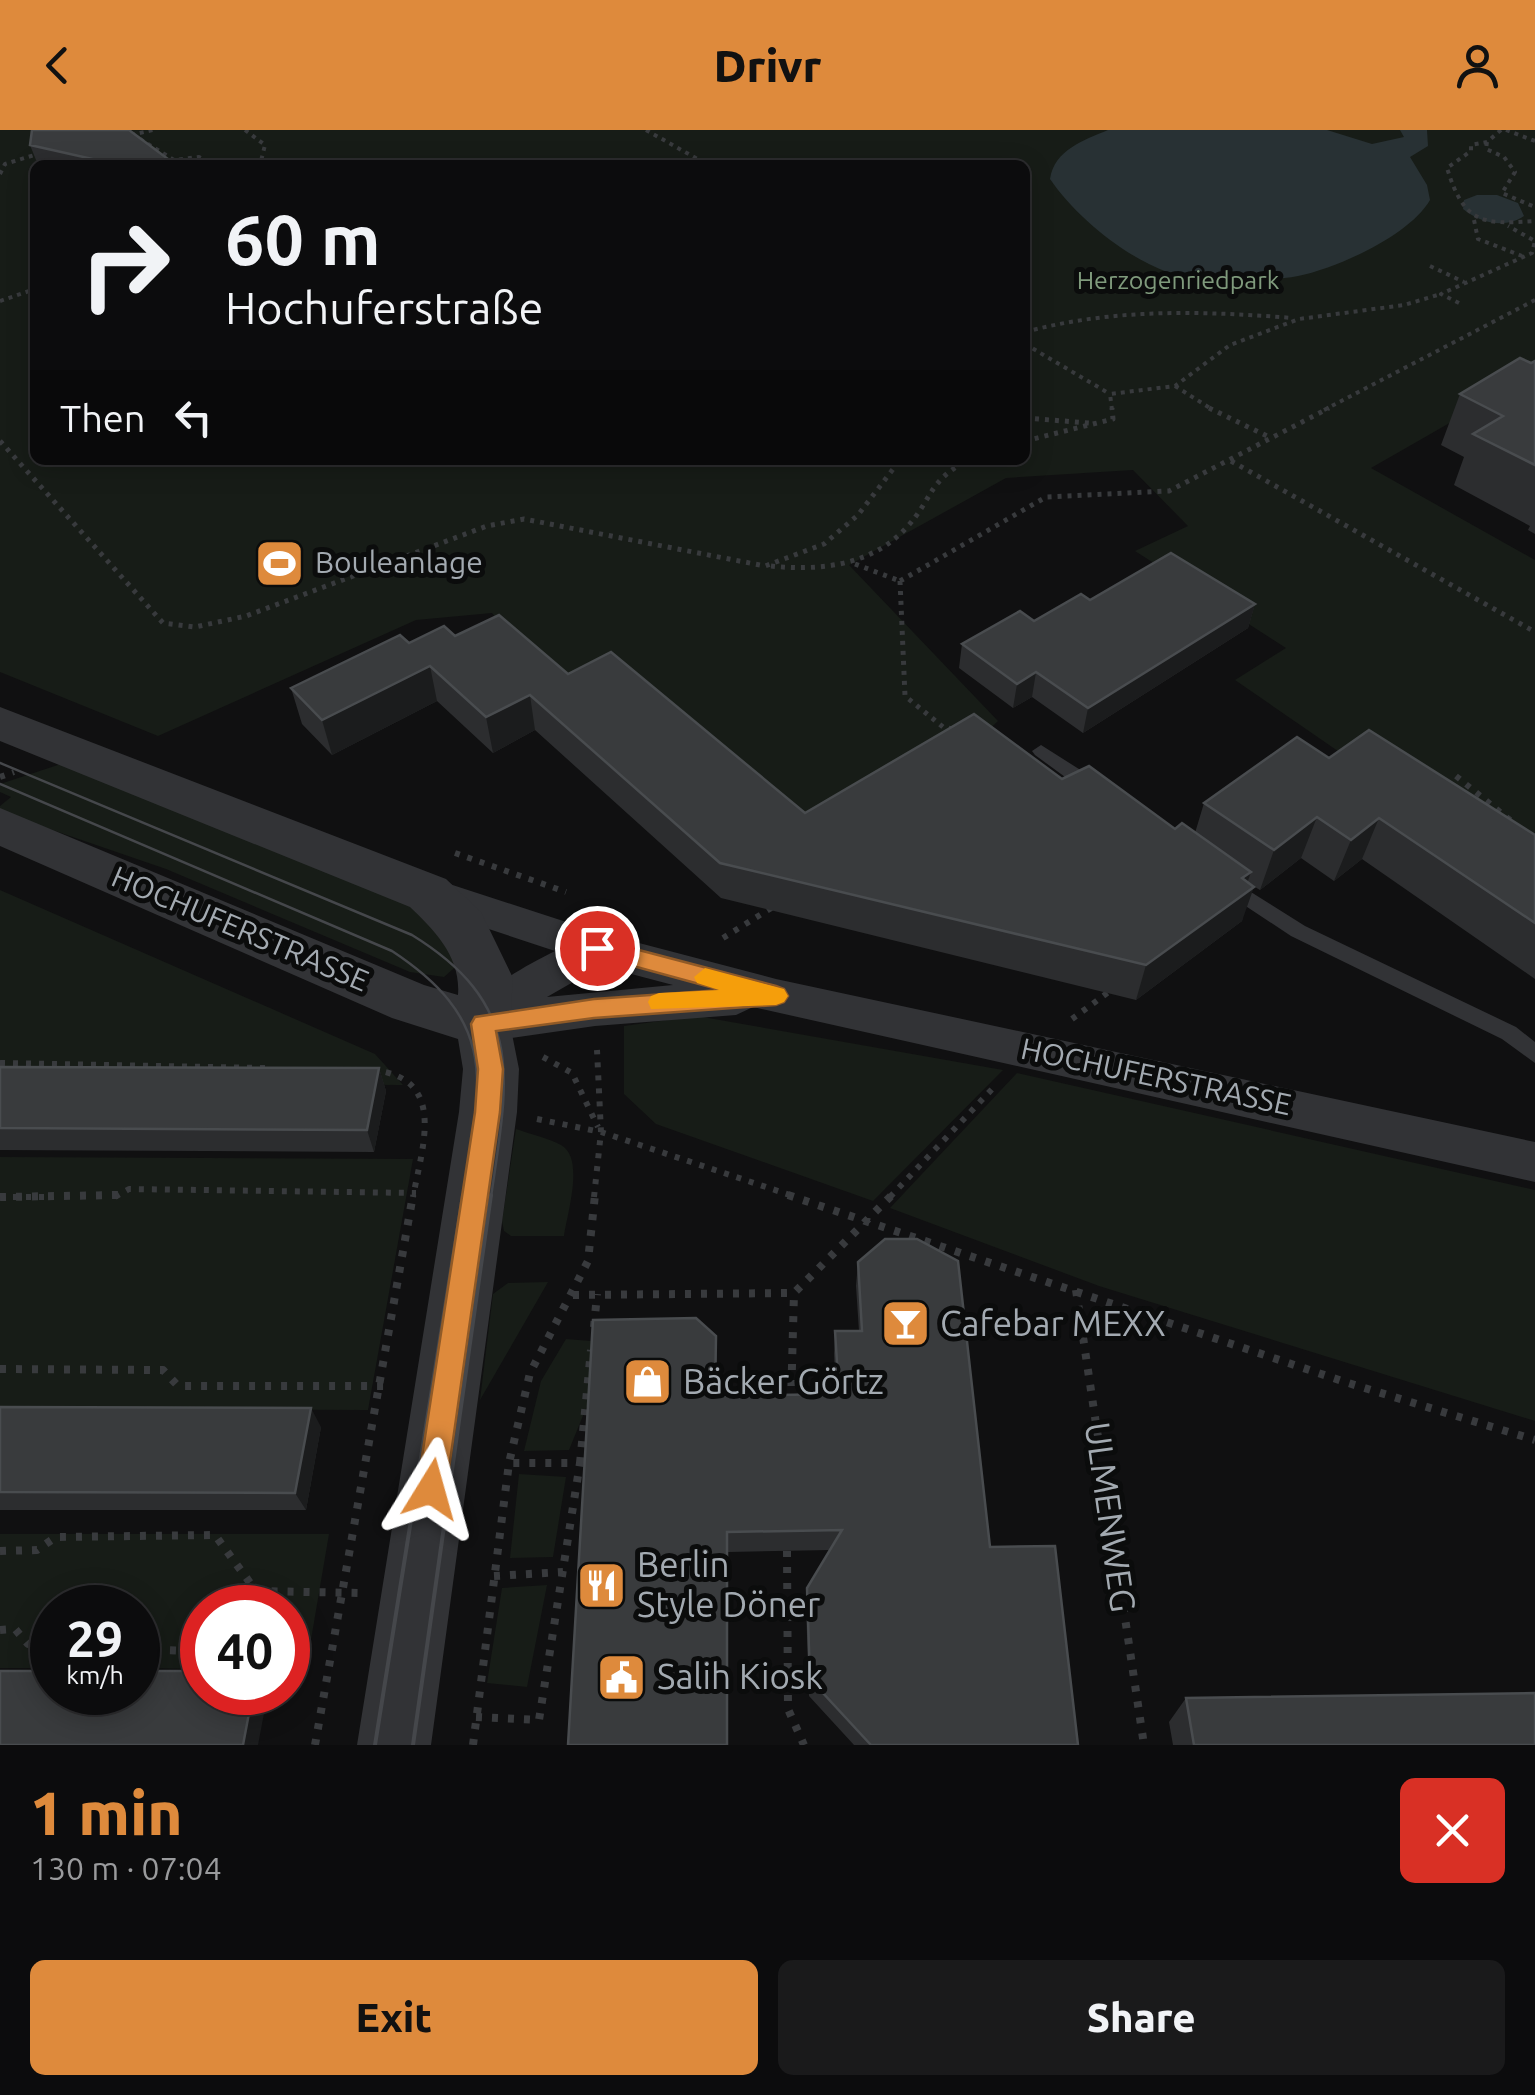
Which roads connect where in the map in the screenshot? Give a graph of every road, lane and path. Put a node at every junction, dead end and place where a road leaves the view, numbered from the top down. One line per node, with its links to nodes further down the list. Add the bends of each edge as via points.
1 (153, 130): 6 (path)
2 (245, 130): 13 (path, via 264,145)
3 (646, 130): 14 (path)
4 (1504, 130): 7 (path); 8 (path)
5 (119, 135): 6 (path)
6 (134, 136): 10 (path)
7 (1535, 141)
8 (1487, 142): 16 (path, via 1486,149 1515,172 1502,193); 17 (path, via 1471,145 1447,168 1460,208)
9 (54, 149): 15 (path, via 4,164)
10 (174, 160)
11 (174, 160): 12 (path)
12 (203, 160)
13 (261, 160)
14 (699, 160)
15 (0, 174)
16 (1535, 207)
17 (1474, 220): 19 (path); 20 (path, via 1478,239)
18 (1535, 222): 19 (path)
19 (1507, 225): 20 (path, via 1535,241)
20 (1524, 256): 22 (path)
21 (1430, 266): 22 (path)
22 (1465, 283): 24 (path)
23 (30, 291): 26 (path)
24 (1441, 294): 27 (path); 28 (path)
25 (1535, 300): 35 (path)
26 (0, 301)
27 (1459, 303)
28 (1299, 319): 29 (path, via 1112,314); 31 (path, via 1230,344)
29 (1030, 331)
30 (1030, 347): 32 (path)
31 (1175, 386): 32 (path); 35 (path)
32 (1110, 394): 34 (path, via 1113,419)
33 (1030, 418): 34 (path)
34 (1094, 423): 36 (path)
35 (1269, 438): 38 (path)
36 (1030, 440)
37 (0, 442): 42 (path, via 164,623 195,627 246,616 488,526 524,519)
38 (1230, 460): 43 (path, via 1169,491 1046,498); 44 (path)
39 (896, 465): 42 (path, via 858,515 824,544)
40 (959, 465): 41 (path, via 942,474 906,529)
41 (858, 561): 42 (path, via 812,570); 43 (path)
42 (765, 566)
43 (900, 582): 46 (path, via 905,696 943,727)
44 (1535, 632)
45 (0, 723): 53 (street, HOCHUFERSTRASSE)
46 (960, 731)
47 (1041, 751): 49 (lane)
48 (1456, 776): 50 (path)
49 (1104, 796)
50 (1522, 829)
51 (4, 833): 59 (street, HOCHUFERSTRASSE, via 412,1003)
52 (1214, 874): 61 (lane, via 1298,931 1509,1033)
53 (428, 893): 56 (street, HOCHUFERSTRASSE); 59 (street, HOCHUFERSTRASSE, via 462,926 486,978)
54 (779, 903): 55 (path)
55 (714, 944)
56 (597, 948): 58 (street, HOCHUFERSTRASSE); 59 (street, via 540,978)
57 (1120, 984): 60 (path)
58 (776, 996): 59 (street, HOCHUFERSTRASSE, via 594,1008); 60 (street, HOCHUFERSTRASSE)
59 (483, 1024): 65 (path, via 572,1073); 67 (street, via 490,1069)
60 (1030, 1050): 66 (street, HOCHUFERSTRASSE); 69 (path)
61 (1535, 1054)
62 (0, 1063): 63 (path)
63 (271, 1068)
64 (368, 1070): 67 (path, via 387,1070 418,1087)
65 (601, 1132): 69 (path); 73 (path, via 588,1261)
66 (1535, 1162)
67 (444, 1194): 68 (path, via 129,1188 114,1198); 75 (street); 76 (path)
68 (0, 1197)
69 (869, 1221): 70 (path); 71 (path)
70 (1076, 1290): 78 (path); 96 (path, ULMENWEG)
71 (794, 1293): 72 (path); 77 (path)
72 (597, 1294): 73 (path); 80 (path)
73 (573, 1295): 79 (path, via 530,1373)
74 (0, 1369): 76 (path, via 163,1370 178,1386)
75 (446, 1385): 76 (path); 87 (street)
76 (379, 1386): 88 (path)
77 (791, 1418)
78 (1535, 1440)
79 (508, 1463): 80 (path); 84 (path)
80 (580, 1463): 83 (path)
81 (787, 1550): 95 (path, via 788,1710)
82 (0, 1552): 85 (path, via 37,1550 56,1537 215,1534)
83 (563, 1572): 84 (path); 91 (path, via 540,1720)
84 (494, 1576): 91 (path)
85 (252, 1585)
86 (310, 1593): 88 (path)
87 (416, 1593): 88 (path); 93 (street)
88 (342, 1594): 92 (path)
89 (0, 1630): 90 (path, via 15,1629)
90 (30, 1644)
91 (476, 1716): 94 (path)
92 (315, 1745)
93 (394, 1745)
94 (472, 1745)
95 (804, 1745)
96 (1144, 1745)

